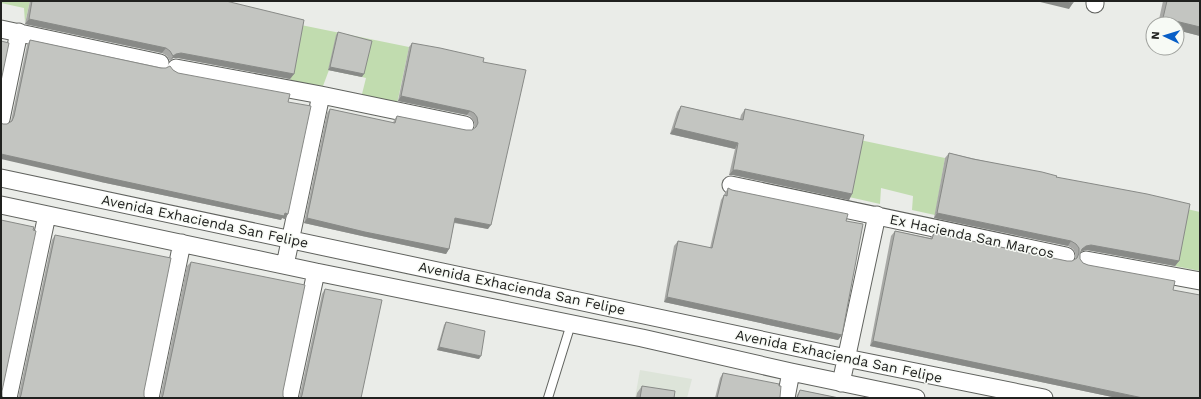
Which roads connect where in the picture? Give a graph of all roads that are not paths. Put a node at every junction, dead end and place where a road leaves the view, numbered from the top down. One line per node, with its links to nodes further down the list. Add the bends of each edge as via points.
1 (1, 29): 2 (street)
2 (19, 32): 3 (street); 4 (street)
3 (321, 96): 5 (street); 11 (street)
4 (1, 119)
5 (465, 125)
6 (1, 178): 11 (street, Avenida Exhacienda San Felipe)
7 (731, 185): 10 (street, Ex Hacienda San Marcos)
8 (1, 205): 9 (street, Avenida Exhacienda San Felipe)
9 (47, 215): 12 (street, Avenida Exhacienda San Felipe); 22 (street)
10 (877, 215): 13 (street, Ex Hacienda San Marcos); 19 (street, Ex Hacienda San Marcos)
11 (291, 239): 15 (street); 19 (street, Avenida Exhacienda San Felipe)
12 (182, 243): 15 (street, Avenida Exhacienda San Felipe); 23 (street)
13 (1066, 256)
14 (1086, 260): 17 (street)
15 (285, 265): 16 (street, Avenida Exhacienda San Felipe)
16 (316, 272): 18 (street, Avenida Exhacienda San Felipe); 24 (street)
17 (1200, 281)
18 (571, 324): 20 (street, Avenida Exhacienda San Felipe); 25 (lane)
19 (846, 358): 21 (street, Ex Hacienda San Marcos); 28 (street, Avenida Exhacienda San Felipe)
20 (791, 372): 21 (street, Avenida Exhacienda San Felipe); 26 (street)
21 (841, 383): 27 (street, Avenida Exhacienda San Felipe)
22 (8, 398)
23 (150, 398)
24 (289, 398)
25 (548, 398)
26 (786, 398)
27 (916, 398)
28 (1044, 398)

